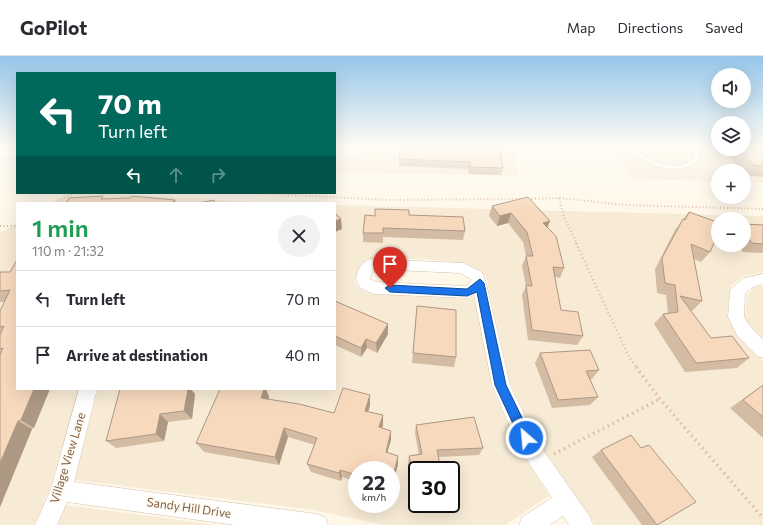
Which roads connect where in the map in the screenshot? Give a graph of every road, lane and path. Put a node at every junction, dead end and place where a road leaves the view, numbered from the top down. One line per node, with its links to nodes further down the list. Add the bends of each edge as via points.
1 (73, 194): 4 (path)
2 (267, 194): 3 (path, via 347,200 467,202)
3 (559, 198): 5 (path, via 681,208); 12 (path, via 564,217 629,356)
4 (57, 202)
5 (763, 209)
6 (0, 226): 7 (path)
7 (16, 226)
8 (763, 279): 10 (street, via 749,282 738,291 736,317)
9 (480, 283): 9 (street, via 475,289 467,292 374,288 363,279 365,270 371,264 421,265 463,268 477,276); 13 (street, via 501,385)
10 (763, 351)
11 (88, 390): 14 (street, Village View Lane)
12 (660, 399): 13 (path); 16 (path)
13 (539, 461): 15 (street)
14 (61, 491): 17 (street, Village View Lane); 18 (street, Sandy Hill Drive)
15 (565, 502): 19 (street); 20 (street)
16 (763, 518)
17 (46, 525)
18 (318, 525)
19 (530, 525)
20 (582, 525)

